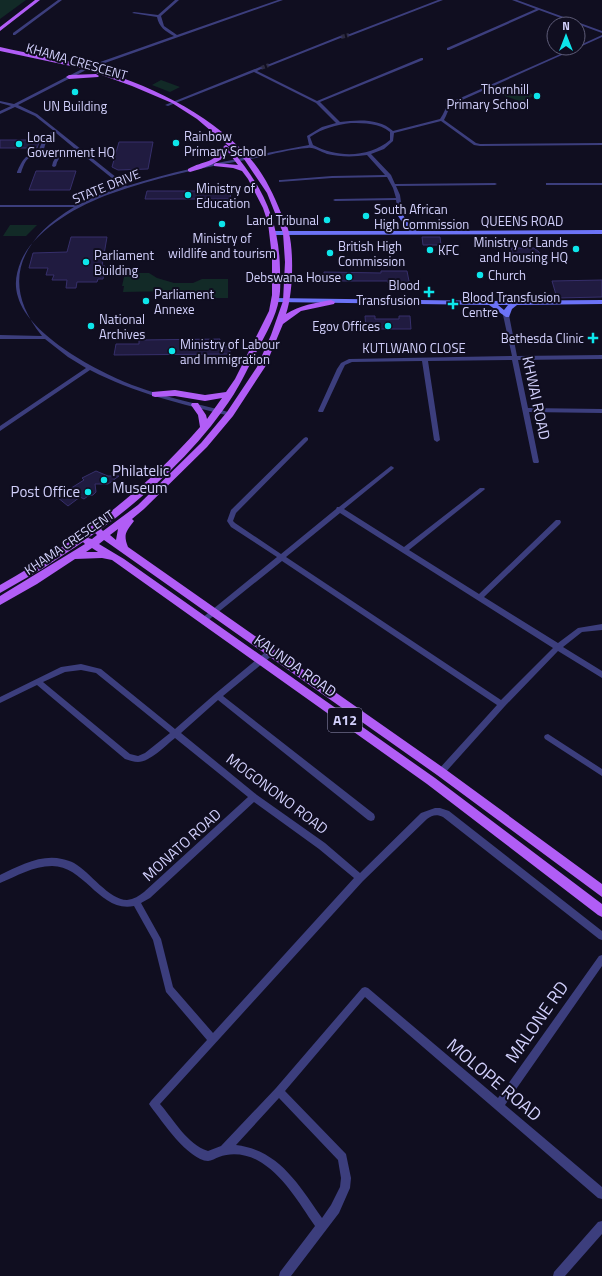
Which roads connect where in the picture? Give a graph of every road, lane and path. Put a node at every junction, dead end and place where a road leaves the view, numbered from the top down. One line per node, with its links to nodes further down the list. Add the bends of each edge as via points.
1 (30, 0): 11 (main road)
2 (38, 0): 12 (main road)
3 (60, 0): 14 (street)
4 (177, 0): 10 (street)
5 (280, 0): 16 (street)
6 (441, 0): 15 (street)
7 (514, 0): 8 (street)
8 (539, 9): 13 (street); 21 (street)
9 (134, 13): 10 (street)
10 (160, 16): 16 (street, via 163,28)
11 (0, 22)
12 (0, 29)
13 (602, 32)
14 (14, 34)
15 (349, 35)
16 (176, 36): 28 (street)
17 (602, 36): 19 (street)
18 (341, 37): 25 (street)
19 (586, 44)
20 (0, 49): 28 (main road, KHAMA CRESCENT)
21 (448, 49)
22 (0, 53): 26 (main road, KHAMA CRESCENT)
23 (558, 56): 38 (street, via 448,106)
24 (422, 59): 34 (street)
25 (269, 65)
26 (65, 68): 28 (main road, KHAMA CRESCENT); 32 (main road)
27 (261, 68): 29 (street)
28 (83, 70): 30 (main road, KHAMA CRESCENT); 31 (street); 35 (main road, KHAMA CRESCENT, via 134,85)
29 (254, 71): 34 (street); 35 (street)
30 (96, 76): 31 (main road); 35 (main road, KHAMA CRESCENT)
31 (69, 77): 32 (street)
32 (63, 80): 36 (street)
33 (0, 102): 36 (street)
34 (317, 102): 39 (street)
35 (170, 104): 44 (main road, KHAMA CRESCENT, via 210,132); 49 (main road, KHAMA CRESCENT, via 216,131)
36 (14, 105): 37 (street); 40 (street, via 36,115)
37 (0, 113)
38 (442, 120): 41 (street); 42 (street, via 475,144)
39 (338, 124): 41 (street, via 375,123); 43 (street, via 316,130 308,137)
40 (57, 131): 45 (street); 46 (street, via 44,138)
41 (392, 132): 47 (street, via 392,140 383,148)
42 (602, 144)
43 (311, 146): 47 (street, via 330,153); 49 (street, STATE DRIVE)
44 (226, 147): 50 (main road, KHAMA CRESCENT); 53 (main road, via 225,154 218,159)
45 (78, 148): 48 (street); 62 (street)
46 (40, 153): 48 (street); 55 (street, via 27,156)
47 (368, 153): 56 (street)
48 (62, 154): 52 (street, via 58,156)
49 (246, 158): 50 (street, STATE DRIVE); 70 (main road, KHAMA CRESCENT, via 270,193)
50 (237, 160): 51 (street, STATE DRIVE); 54 (main road, KHAMA CRESCENT)
51 (216, 165): 53 (street, STATE DRIVE); 54 (main road, via 234,166)
52 (54, 166)
53 (190, 170): 62 (street, STATE DRIVE)
54 (245, 170): 69 (main road, KHAMA CRESCENT, via 260,193)
55 (19, 172)
56 (389, 176): 57 (street); 61 (street)
57 (281, 182)
58 (495, 184): 61 (street)
59 (548, 184): 60 (street)
60 (602, 184)
61 (395, 185): 63 (street)
62 (126, 188): 66 (street, STATE DRIVE)
63 (398, 199): 64 (street); 67 (street)
64 (335, 200)
65 (0, 206): 66 (street)
66 (80, 206): 82 (street, STATE DRIVE, via 38,235 21,256 14,275 14,292 18,304)
67 (401, 216): 71 (main road, via 398,227); 72 (main road, via 408,227)
68 (602, 232): 72 (main road, QUEENS ROAD)
69 (274, 233): 70 (main road, QUEENS ROAD); 73 (main road, KHAMA CRESCENT, via 277,260)
70 (286, 233): 71 (main road, QUEENS ROAD); 74 (main road, KHAMA CRESCENT)
71 (387, 233): 72 (main road, QUEENS ROAD)
72 (420, 233)
73 (276, 300): 74 (main road); 88 (main road, KHAMA CRESCENT, via 249,363)
74 (287, 301): 75 (main road); 80 (main road, KHAMA CRESCENT)
75 (331, 302): 77 (main road); 80 (main road, via 295,310)
76 (602, 302): 78 (main road)
77 (491, 303): 78 (main road); 79 (main road)
78 (515, 303): 79 (main road)
79 (506, 315): 83 (street, KHWAI ROAD)
80 (280, 322): 94 (main road, KHAMA CRESCENT, via 261,367)
81 (0, 336): 82 (street)
82 (44, 338): 86 (street, STATE DRIVE)
83 (514, 358): 84 (street, KUTLWANO CLOSE); 85 (street, KUTLWANO CLOSE); 90 (street, KHWAI ROAD)
84 (602, 358)
85 (425, 360): 92 (street, KUTLWANO CLOSE, via 347,361 340,369); 98 (street)
86 (89, 368): 87 (street, STATE DRIVE, via 121,383); 96 (street)
87 (155, 394): 88 (main road, via 175,393 204,398); 89 (street, STATE DRIVE)
88 (230, 394): 91 (main road, KHAMA CRESCENT)
89 (195, 405): 91 (street, STATE DRIVE); 95 (main road, via 202,415)
90 (525, 410): 93 (street); 99 (street, KHWAI ROAD)
91 (218, 411): 94 (street, STATE DRIVE); 95 (main road, KHAMA CRESCENT)
92 (321, 411)
93 (602, 411)
94 (230, 414): 102 (main road, KHAMA CRESCENT, via 204,445)
95 (204, 428): 105 (main road, KHAMA CRESCENT, via 195,440 128,504)
96 (0, 429)
97 (306, 439): 112 (street, via 233,512 230,521)
98 (437, 440)
99 (536, 462)
100 (391, 468): 103 (street)
101 (482, 489): 109 (street)
102 (141, 507): 106 (main road, KHAMA CRESCENT); 110 (main road, via 122,528)
103 (339, 509): 109 (street); 112 (street)
104 (558, 522): 114 (street)
105 (94, 528): 106 (main road, KAUNDA ROAD / A12); 107 (main road, KHAMA CRESCENT)
106 (103, 535): 108 (main road, KHAMA CRESCENT); 110 (main road, KAUNDA ROAD / A12)
107 (82, 537): 108 (main road, KAUNDA ROAD / A12); 113 (main road, KHAMA CRESCENT)
108 (92, 544): 110 (main road, KAUNDA ROAD / A12); 111 (main road, KHAMA CRESCENT)
109 (404, 550): 114 (street)
110 (122, 555): 111 (main road); 116 (main road, KAUNDA ROAD / A12); 117 (main road, KAUNDA ROAD / A12)
111 (72, 556): 115 (main road, KHAMA CRESCENT)
112 (281, 557): 116 (street); 126 (street)
113 (0, 589)
114 (480, 597): 119 (street)
115 (0, 601)
116 (214, 612): 117 (street); 120 (main road, KAUNDA ROAD / A12)
117 (204, 620): 121 (main road, KAUNDA ROAD / A12)
118 (602, 627): 119 (street, via 580,630)
119 (558, 647): 122 (street); 126 (street)
120 (271, 652): 121 (street); 129 (main road, KAUNDA ROAD / A12)
121 (261, 660): 124 (street); 137 (main road, KAUNDA ROAD / A12, via 431,781)
122 (602, 675)
123 (38, 682): 125 (street, MOGONONO ROAD); 127 (street, MOGONONO ROAD, via 64,669 94,669); 127 (street, via 132,759 148,755)
124 (218, 696): 127 (street); 132 (street)
125 (0, 700)
126 (502, 704): 129 (street)
127 (176, 733): 131 (street, MOGONONO ROAD)
128 (548, 738): 130 (street)
129 (441, 772): 135 (main road, KAUNDA ROAD / A12)
130 (602, 773)
131 (254, 797): 133 (street, MOGONONO ROAD, via 322,846); 136 (street, MONATO ROAD, via 159,885)
132 (371, 817)
133 (360, 878): 138 (street, via 424,816 434,811 440,812 446,814); 140 (street)
134 (0, 879): 136 (street, MONATO ROAD, via 35,864 63,862 112,900 124,904)
135 (602, 891)
136 (136, 902): 140 (street, via 157,939 169,989)
137 (602, 911)
138 (602, 936)
139 (602, 959): 142 (street, MALONE RD)
140 (213, 1040): 143 (street, via 154,1104 197,1152 208,1156)
141 (280, 1091): 142 (street, MOLOPE ROAD, via 365,992); 143 (street); 146 (street, via 342,1158 345,1188 341,1199)
142 (499, 1105): 144 (street, MOLOPE ROAD)
143 (224, 1150): 146 (street, via 248,1152 267,1160 280,1171)
144 (602, 1194)
145 (602, 1226): 148 (street)
146 (322, 1227): 147 (street)
147 (284, 1276)
148 (558, 1276)

